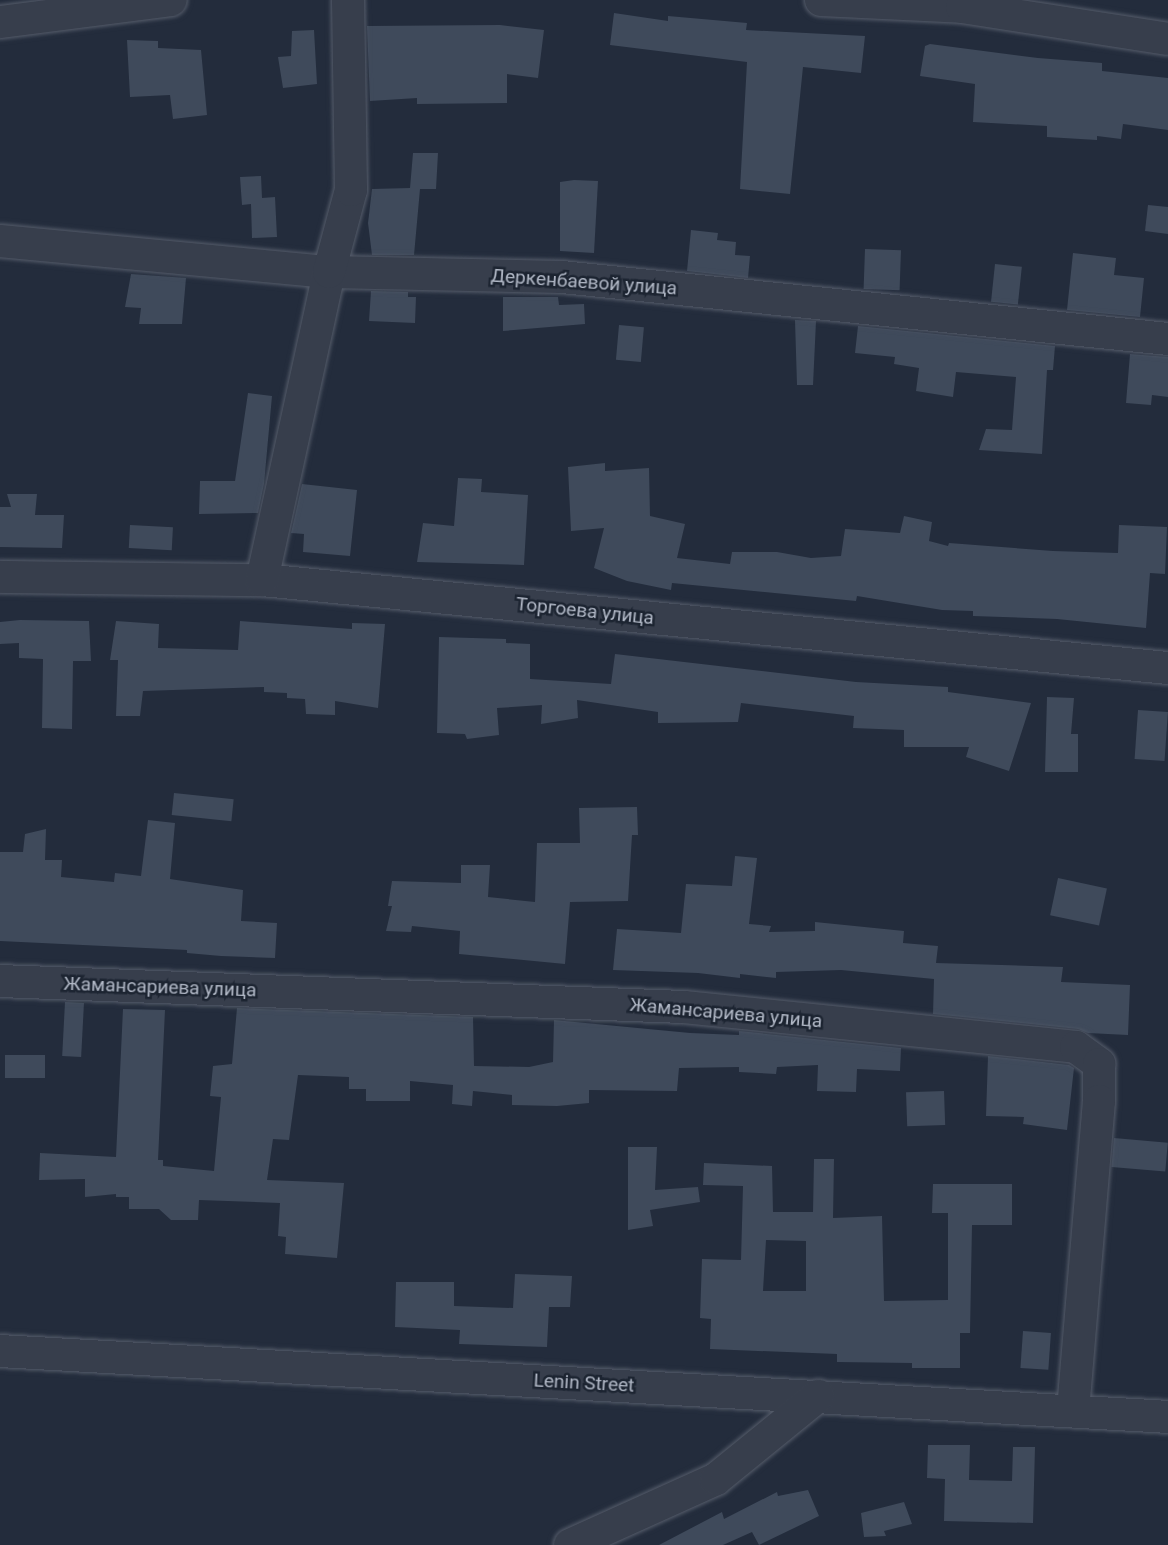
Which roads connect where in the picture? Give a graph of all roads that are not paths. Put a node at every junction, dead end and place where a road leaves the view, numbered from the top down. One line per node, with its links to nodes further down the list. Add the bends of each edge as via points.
1 (171, 0): 4 (street)
2 (348, 0): 7 (street, via 351,190)
3 (821, 0): 5 (street, via 962,7)
4 (0, 22)
5 (1168, 39)
6 (0, 241): 7 (street, Деркенбаевой улица)
7 (329, 272): 8 (street, Деркенбаевой улица, via 562,277); 10 (street)
8 (1168, 339)
9 (0, 577): 10 (street, Торгоева улица)
10 (262, 580): 11 (street, Торгоева улица)
11 (1168, 668)
12 (0, 981): 15 (street, Жамансариева улица, via 684,1007 1076,1047 1099,1064 1099,1089)
13 (0, 1351): 14 (street, Lenin Street)
14 (818, 1396): 15 (street, Lenin Street); 17 (street, via 716,1479)
15 (1073, 1410): 16 (street, Lenin Street)
16 (1168, 1417)
17 (569, 1545)

